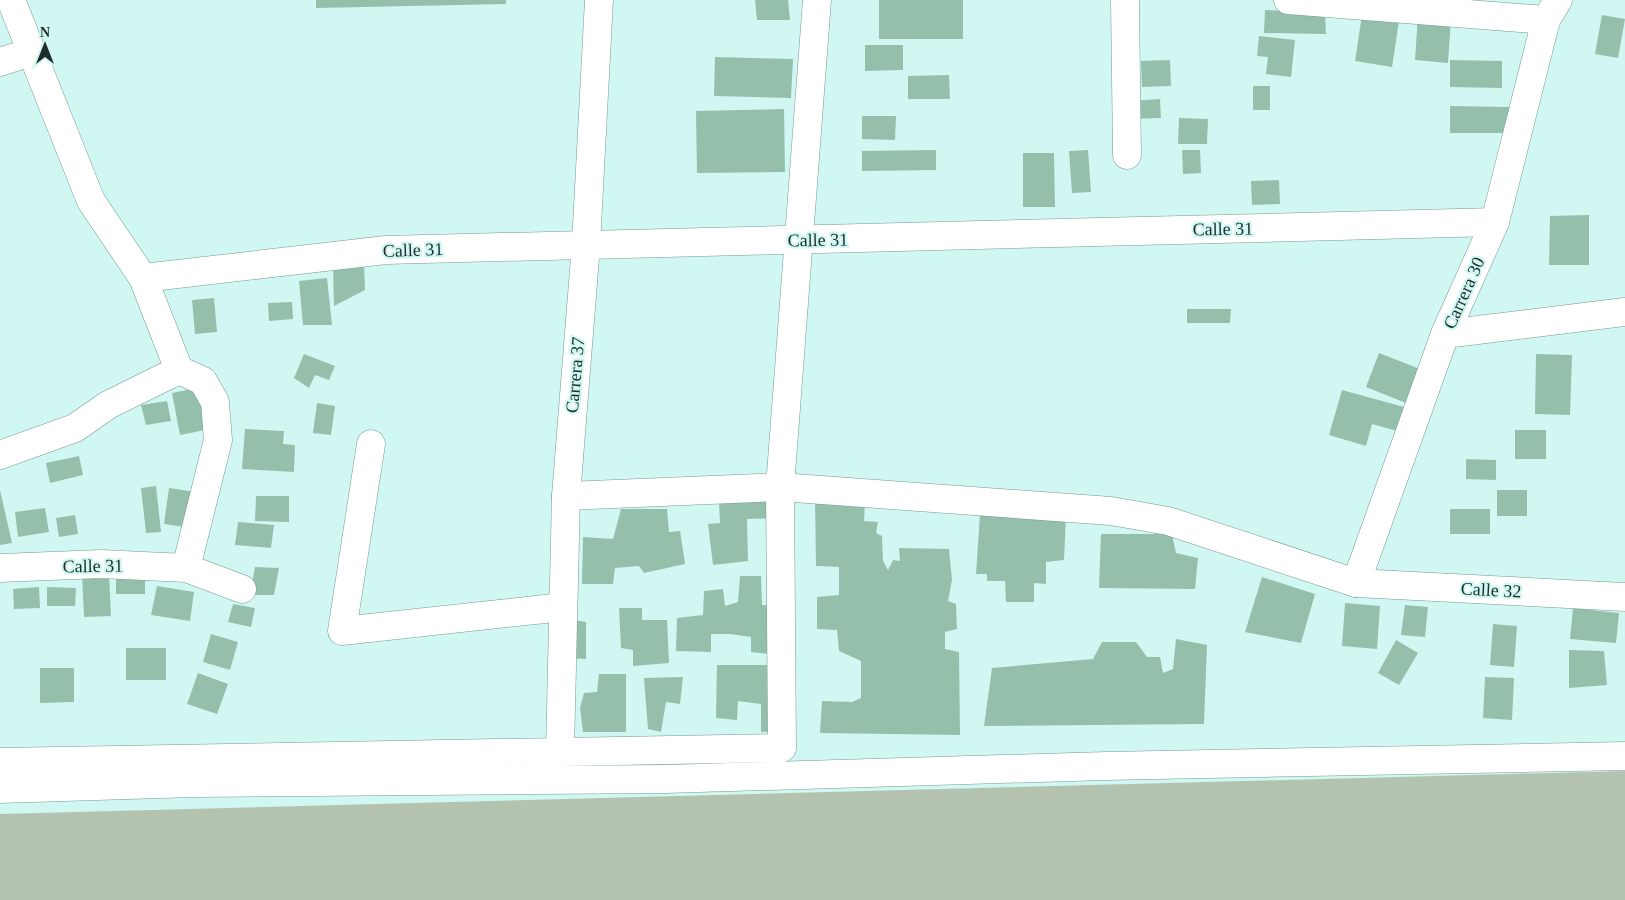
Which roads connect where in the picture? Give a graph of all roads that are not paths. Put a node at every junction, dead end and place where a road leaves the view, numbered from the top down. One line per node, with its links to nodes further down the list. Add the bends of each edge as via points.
1 (11, 0): 9 (street)
2 (599, 0): 14 (street, Carrera 37)
3 (817, 0): 13 (street)
4 (1125, 0): 11 (street)
5 (1288, 0): 7 (street)
6 (1565, 0): 8 (street)
7 (1343, 2): 8 (street)
8 (1554, 7): 12 (street, Carrera 30)
9 (31, 52): 10 (street); 15 (street, via 91,201)
10 (0, 62)
11 (1127, 155)
12 (1495, 222): 13 (street, Calle 31); 17 (street, Carrera 30)
13 (798, 240): 14 (street, Calle 31); 21 (street)
14 (586, 246): 15 (street, Calle 31, via 386,250); 22 (street, Carrera 37)
15 (143, 278): 18 (street)
16 (1625, 312): 17 (street)
17 (1445, 334): 25 (street, Carrera 30)
18 (179, 370): 20 (street, via 108,405 75,428); 24 (street, via 203,381 215,402 218,440)
19 (371, 444): 28 (street, via 342,631)
20 (0, 455)
21 (780, 487): 22 (street, Calle 32); 25 (street, Calle 32, via 1111,511 1168,521); 29 (street, via 782,748)
22 (566, 496): 28 (street, Carrera 37)
23 (0, 568): 24 (street, Calle 31, via 102,564)
24 (186, 568): 26 (street, Calle 31)
25 (1356, 583): 27 (street, Calle 32)
26 (242, 589)
27 (1625, 597)
28 (563, 607): 29 (street, Carrera 37)
29 (560, 751): 31 (street)
30 (1625, 756): 32 (street, via 666,779 194,783)
31 (0, 762)
32 (0, 789)

